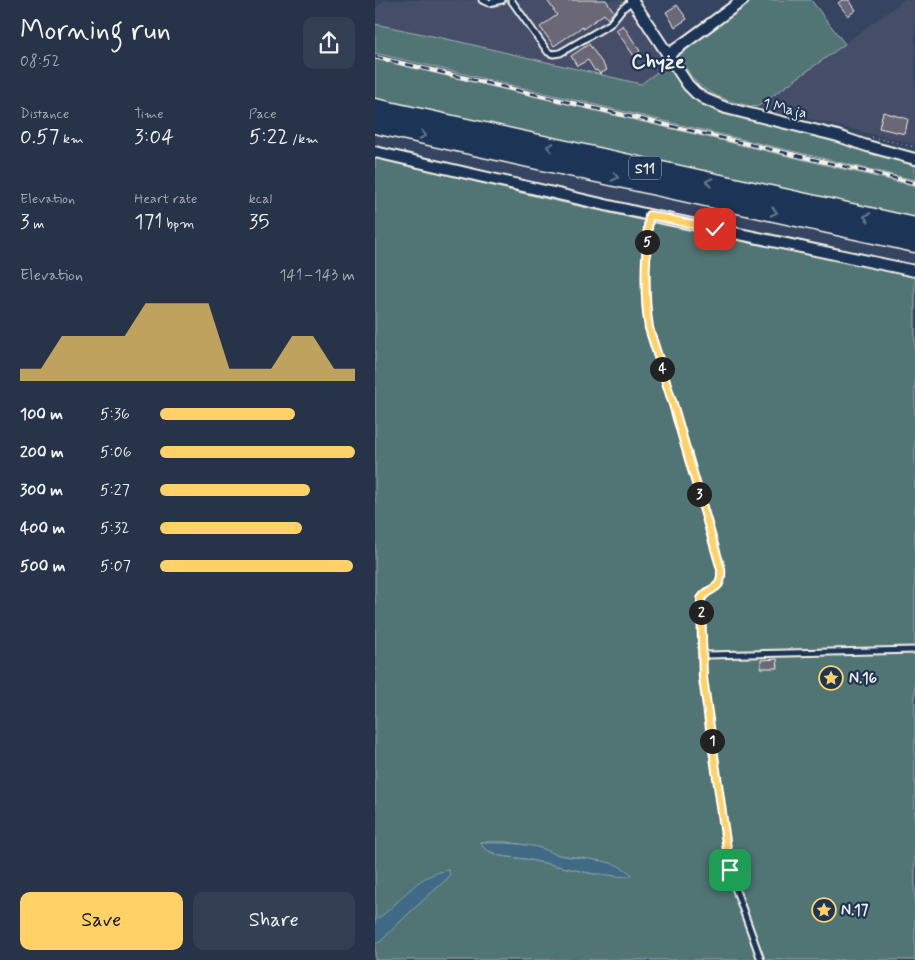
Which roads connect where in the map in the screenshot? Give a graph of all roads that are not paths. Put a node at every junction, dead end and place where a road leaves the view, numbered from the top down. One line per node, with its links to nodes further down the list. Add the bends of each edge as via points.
1 (482, 0): 2 (lane, via 489,3)
2 (502, 0)
3 (511, 0): 5 (lane, via 548,52 553,54 610,24)
4 (743, 0): 6 (street)
5 (632, 1): 6 (street, 1 Maja)
6 (668, 55): 10 (street, 1 Maja, via 688,85 713,103)
7 (375, 108): 12 (highway, S11, one-way to 7)
8 (375, 124): 13 (highway, S11, one-way to 13)
9 (375, 152): 11 (street)
10 (915, 159)
11 (649, 215): 14 (street); 15 (lane, via 646,256 649,328 721,569 716,588 701,599)
12 (915, 227)
13 (915, 243)
14 (915, 270)
15 (702, 649): 16 (lane, via 707,655); 17 (lane, via 703,678 728,860)
16 (915, 650)
17 (761, 960)

